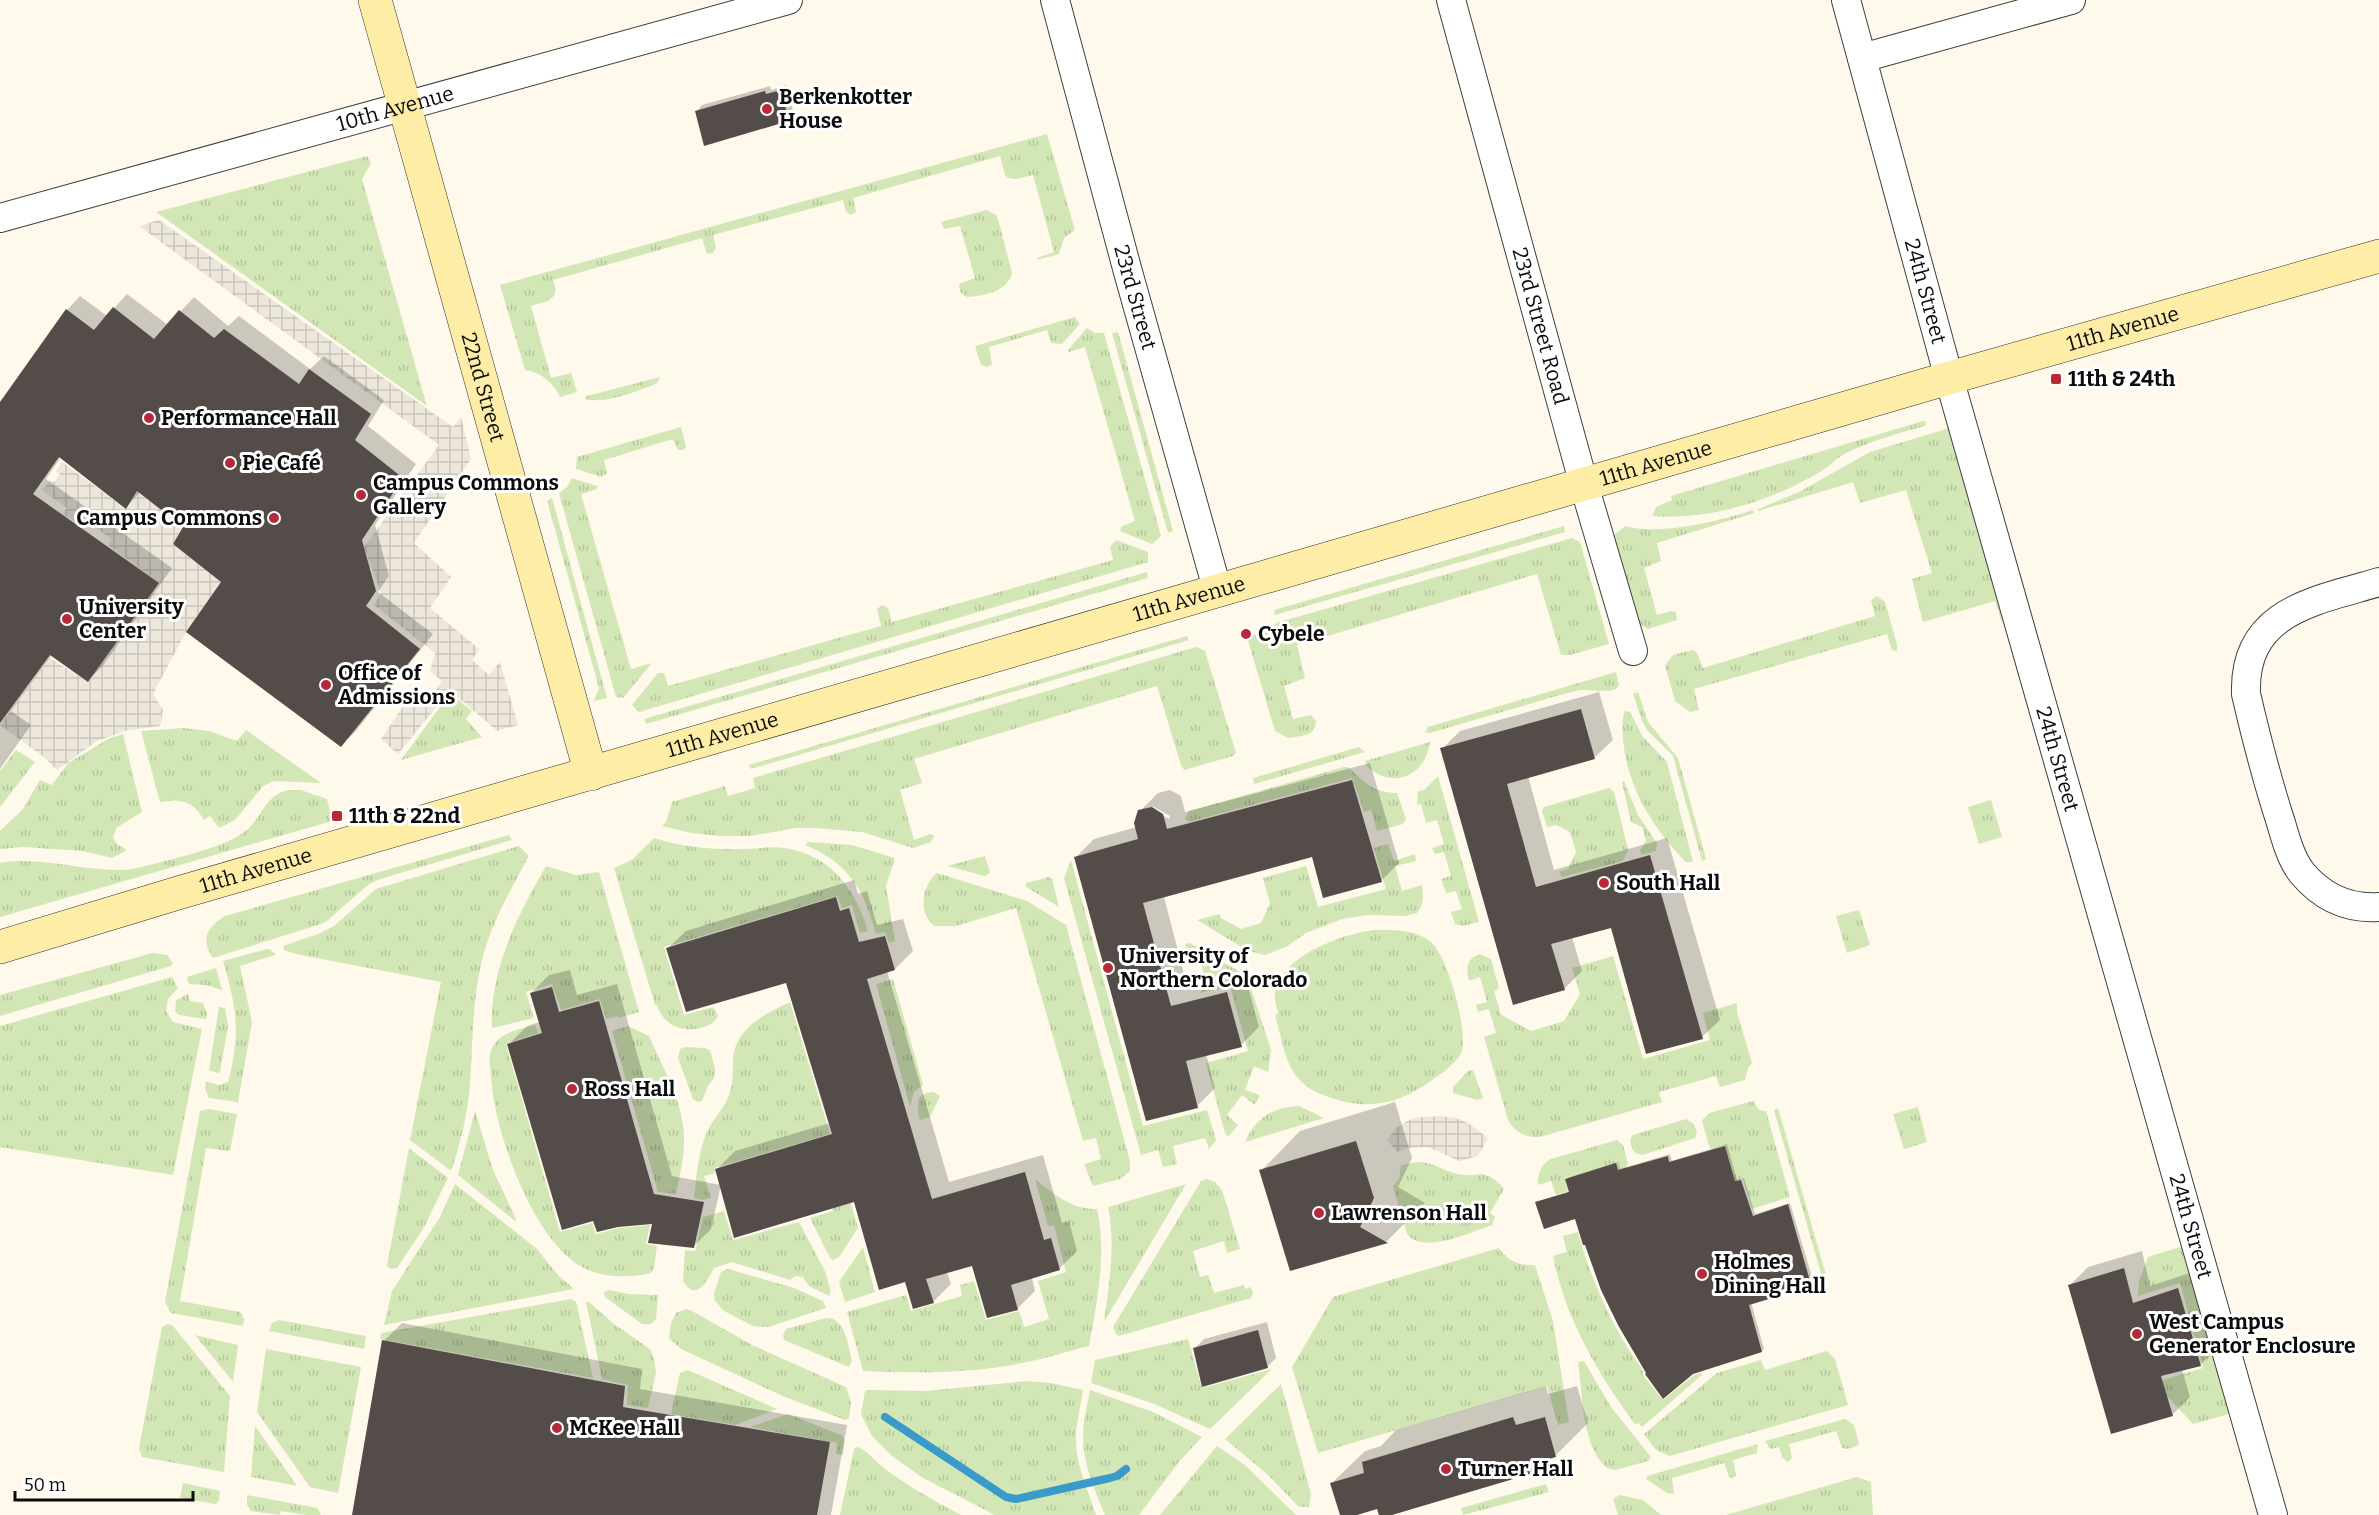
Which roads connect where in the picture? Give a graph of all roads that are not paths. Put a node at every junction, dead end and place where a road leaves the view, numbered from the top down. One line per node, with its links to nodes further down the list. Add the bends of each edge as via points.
1 (375, 0): 8 (main road, 22nd Street)
2 (788, 0): 8 (street, 10th Avenue)
3 (1055, 0): 14 (street, 23rd Street)
4 (1451, 0): 12 (street, 23rd Street Road)
5 (1846, 0): 7 (street, 24th Street)
6 (2071, 0): 7 (street)
7 (1862, 58): 11 (street, 24th Street)
8 (404, 106): 9 (street, 10th Avenue); 16 (main road, 22nd Street)
9 (0, 218)
10 (2379, 256): 11 (main road, 11th Avenue)
11 (1949, 378): 12 (main road, 11th Avenue); 19 (street, 24th Street)
12 (1584, 485): 14 (main road, 11th Avenue); 15 (street, 23rd Street Road)
13 (2379, 582): 17 (street, via 2285,614 2264,631 2250,661 2246,681 2269,785 2290,852 2303,875 2336,901)
14 (1218, 592): 16 (main road, 11th Avenue)
15 (1633, 651)
16 (591, 774): 18 (main road, 11th Avenue)
17 (2379, 907)
18 (0, 947)
19 (2273, 1515)

